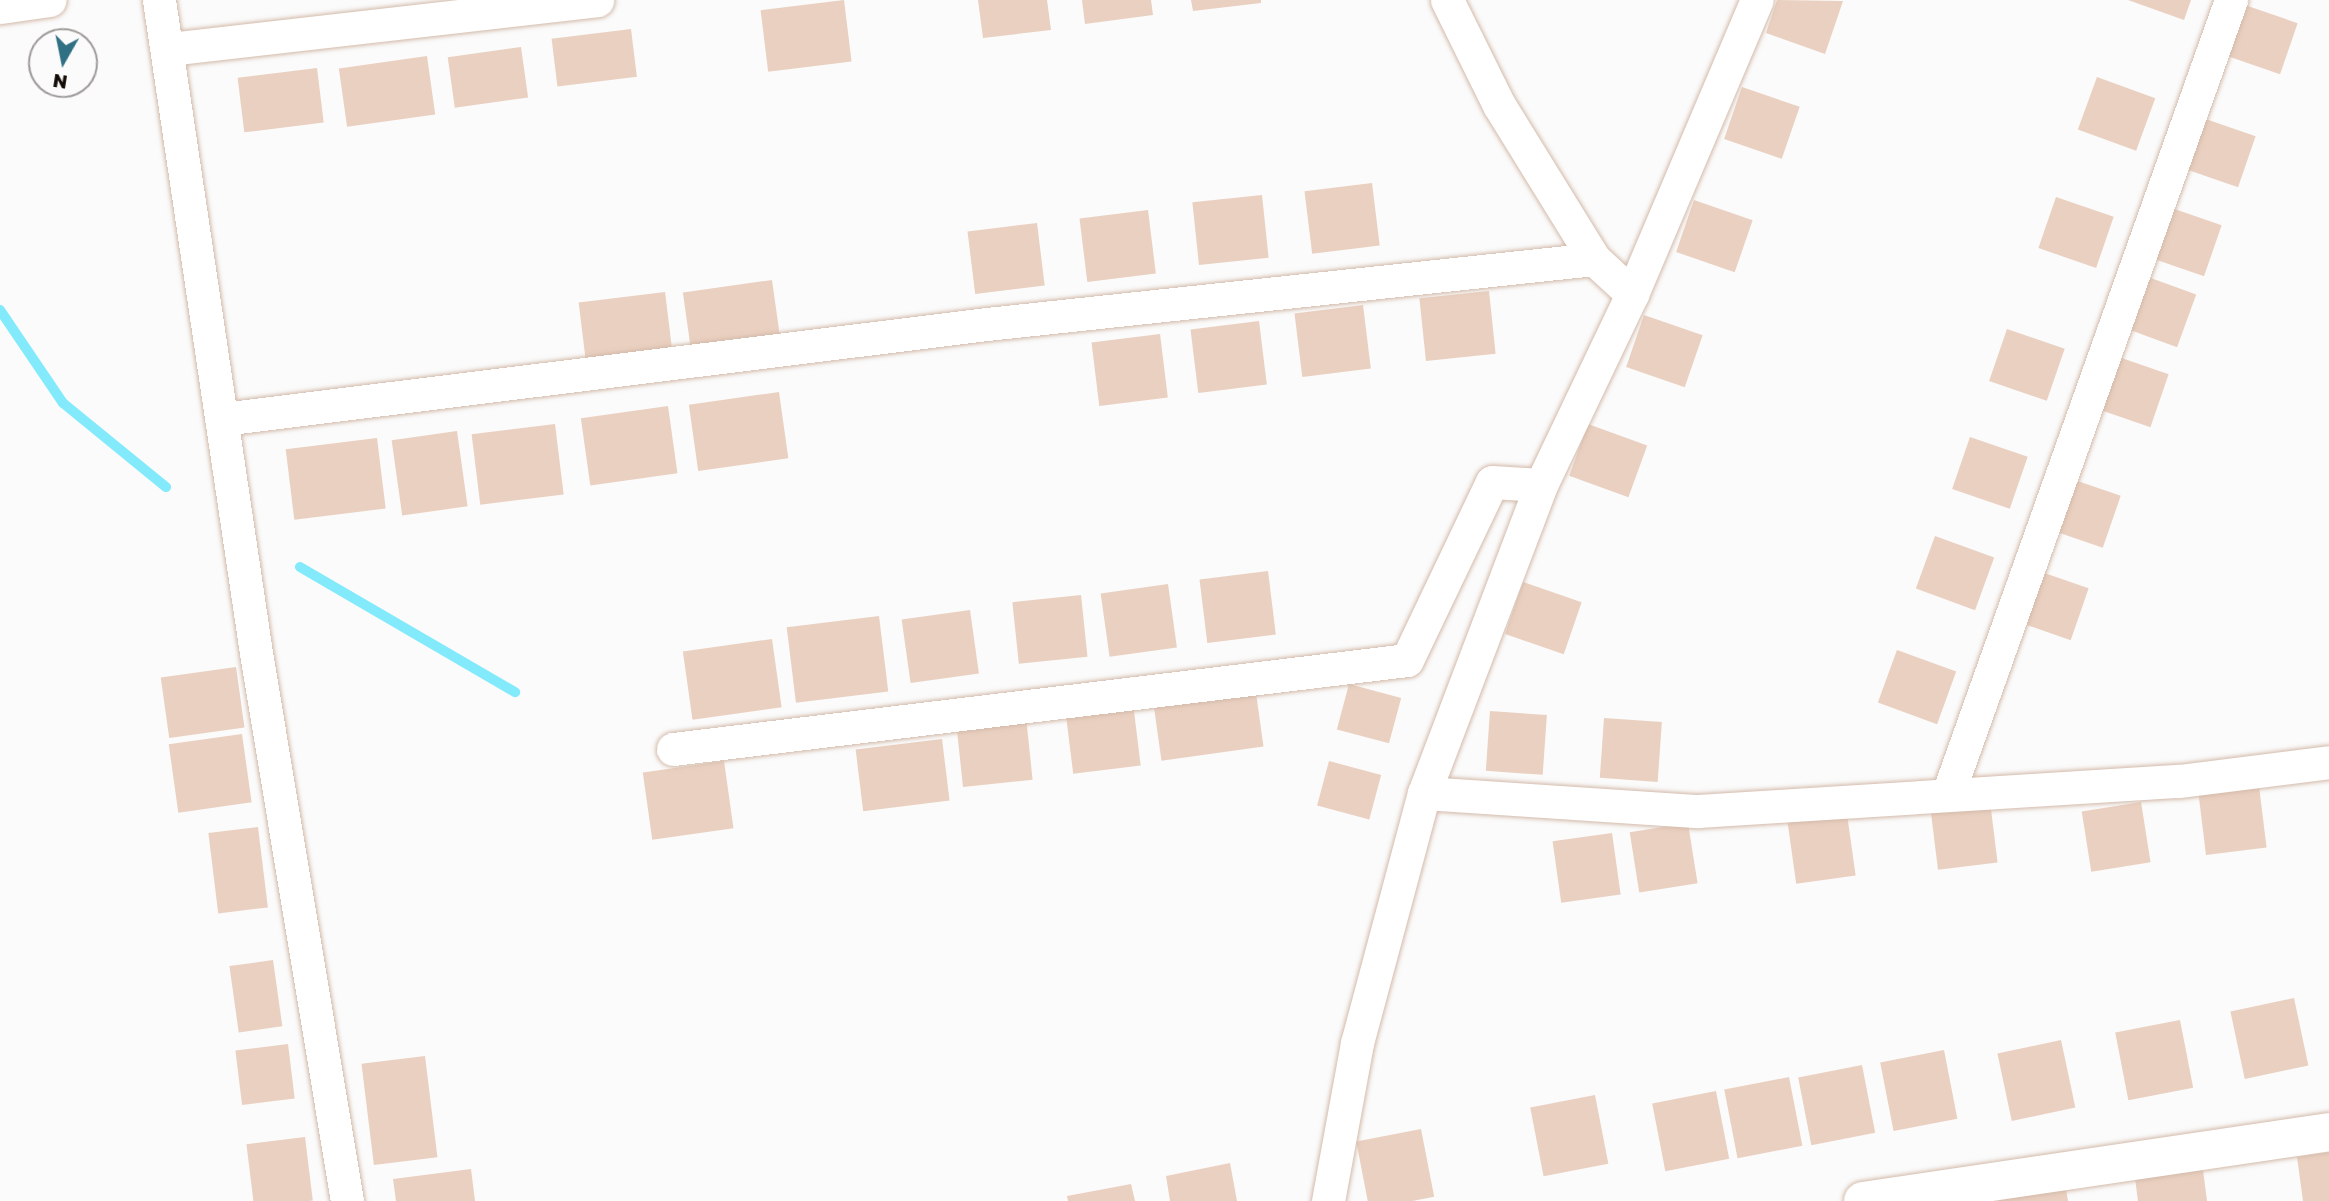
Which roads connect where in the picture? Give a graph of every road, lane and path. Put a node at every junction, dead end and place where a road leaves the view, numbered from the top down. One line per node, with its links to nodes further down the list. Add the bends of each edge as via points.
1 (50, 0): 7 (street)
2 (159, 0): 8 (street)
3 (597, 0): 8 (street)
4 (1447, 0): 9 (street, via 1499,105)
5 (1757, 0): 10 (street)
6 (2231, 0): 15 (street)
7 (0, 7)
8 (169, 49): 11 (street)
9 (1594, 259): 10 (street); 11 (street, via 974,326)
10 (1632, 294): 12 (street)
11 (222, 419): 18 (street)
12 (1541, 485): 13 (street, via 1492,482 1407,660); 16 (street)
13 (673, 749)
14 (2329, 762): 15 (street, via 2179,781)
15 (1949, 791): 16 (street, via 1698,811)
16 (1424, 793): 19 (street, via 1357,1043)
17 (2329, 1132): 20 (street)
18 (347, 1201)
19 (1328, 1201)
20 (1863, 1201)

